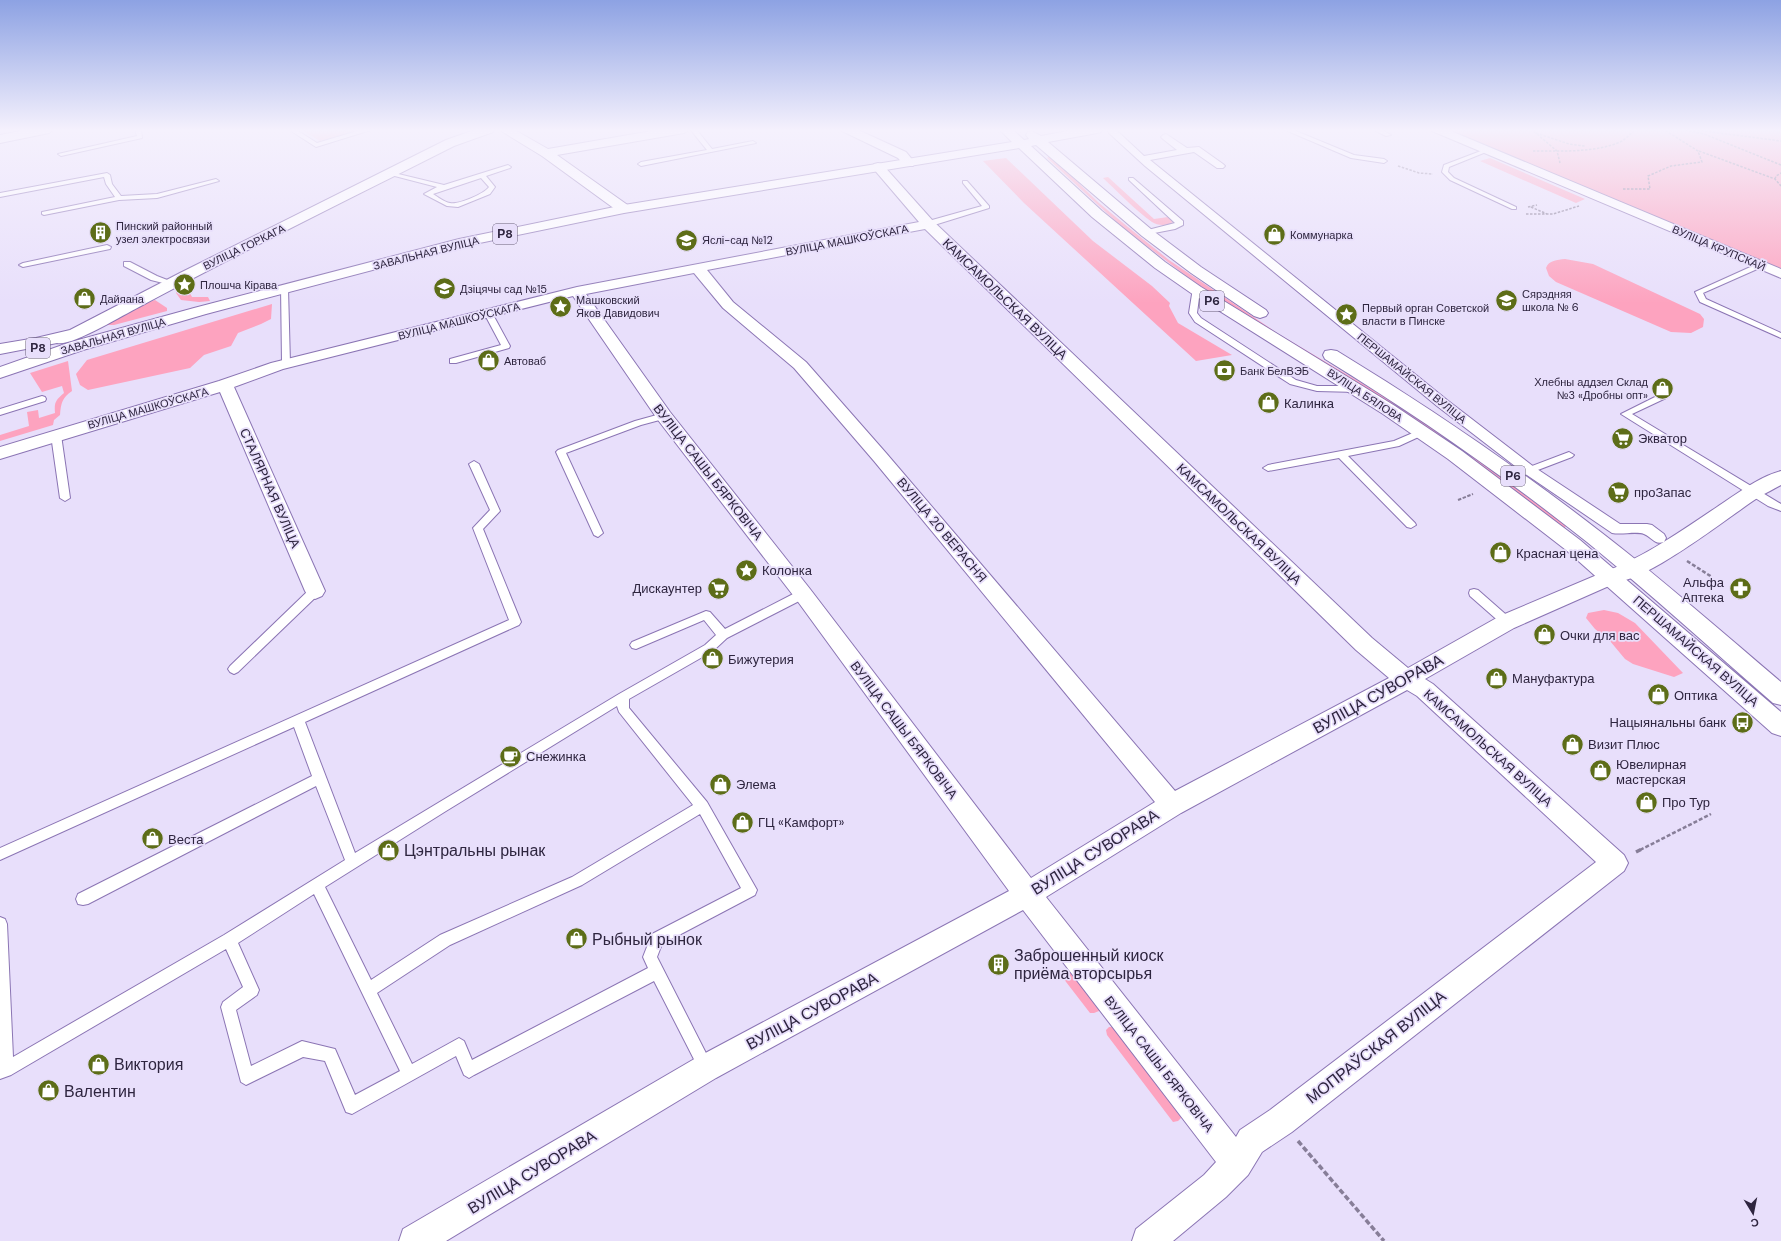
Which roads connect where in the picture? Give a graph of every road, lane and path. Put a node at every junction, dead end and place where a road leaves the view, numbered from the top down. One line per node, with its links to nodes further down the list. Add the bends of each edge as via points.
1 (43, 187): 19 (lane)
2 (111, 187): 20 (lane)
3 (193, 187): 20 (lane, via 157,196)
4 (364, 187): 35 (main road, ВУЛІЦА ГОРКАГА / Р8)
5 (442, 187): 6 (lane, via 427,194 449,205 458,205 488,193)
6 (492, 187)
7 (593, 187): 24 (street)
8 (761, 187): 24 (main road, ЗАВАЛЬНАЯ ВУЛІЦА / Р8)
9 (895, 187): 27 (street, КАМСАМОЛЬСКАЯ ВУЛІЦА)
10 (970, 187): 27 (lane, via 988,207)
11 (1071, 187): 37 (main road, ВУЛІЦА БЯЛОВА / Р6, via 1097,214 1160,265)
12 (1094, 187): 28 (main road, ВУЛІЦА БЯЛОВА / Р6)
13 (1139, 187): 28 (lane, via 1180,223)
14 (1176, 187): 61 (street, ПЕРШАМАЙСКАЯ ВУЛІЦА, via 1435,398)
15 (1469, 187): 23 (lane)
16 (1575, 187): 32 (street, ВУЛІЦА КРУПСКАЙ)
17 (1650, 187): 18 (path, via 1650,189)
18 (1623, 188)
19 (0, 195)
20 (119, 198): 25 (lane)
21 (1580, 205): 26 (path, via 1563,213)
22 (1530, 206): 26 (path)
23 (1514, 208): 26 (path, via 1525,214)
24 (624, 209): 36 (main road, ЗАВАЛЬНАЯ ВУЛІЦА / Р8, via 460,243)
25 (44, 213)
26 (1549, 215)
27 (928, 224): 33 (street, ВУЛІЦА МАШКОЎСКАГА); 83 (street, КАМСАМОЛЬСКАЯ ВУЛІЦА, via 1364,644)
28 (1147, 233): 61 (main road, ВУЛІЦА БЯЛОВА / Р6, via 1243,302)
29 (107, 247): 30 (lane)
30 (23, 264)
31 (126, 264): 35 (lane, via 154,278)
32 (1760, 266): 34 (street, ВУЛІЦА КРУПСКАЙ); 42 (lane, via 1698,292 1703,300)
33 (698, 269): 38 (street, ВУЛІЦА МАШКОЎСКАГА); 89 (street, ВУЛІЦА 20 ВЕРАСНЯ, via 728,304 800,365)
34 (1781, 274)
35 (171, 283): 39 (main road, via 166,297 189,309); 41 (main road, ВУЛІЦА ГОРКАГА / Р8)
36 (284, 288): 39 (main road, ЗАВАЛЬНАЯ ВУЛІЦА / Р8); 46 (lane)
37 (1196, 290): 49 (main road, ВУЛІЦА БЯЛОВА / Р6); 49 (lane, via 1193,313 1198,320 1293,382 1316,389)
38 (577, 291): 40 (street, ВУЛІЦА МАШКОЎСКАГА); 53 (street, ВУЛІЦА САШЫ БЯРКОВІЧА)
39 (200, 311): 47 (main road, ЗАВАЛЬНАЯ ВУЛІЦА / Р8, via 77,346)
40 (488, 314): 44 (lane, via 506,346); 46 (street, ВУЛІЦА МАШКОЎСКАГА)
41 (76, 333): 43 (main road, ВУЛІЦА ГОРКАГА / Р8); 45 (main road, ВУЛІЦА ГОРКАГА / Р8)
42 (1781, 336)
43 (0, 349)
44 (453, 362)
45 (0, 363)
46 (286, 364): 48 (street, ВУЛІЦА МАШКОЎСКАГА)
47 (0, 373)
48 (224, 385): 55 (street, ВУЛІЦА МАШКОЎСКАГА); 74 (street, СТАЛЯРНАЯ ВУЛІЦА)
49 (1357, 389): 54 (main road, ВУЛІЦА БЯЛОВА / Р6)
50 (1663, 396): 63 (lane, via 1625,414)
51 (42, 399): 52 (lane)
52 (0, 412)
53 (664, 416): 69 (lane, via 561,452); 75 (street, ВУЛІЦА САШЫ БЯРКОВІЧА)
54 (1422, 432): 57 (lane, via 1396,444); 72 (main road, ВУЛІЦА БЯЛОВА / Р6, via 1574,545)
55 (56, 435): 56 (street, ВУЛІЦА МАШКОЎСКАГА); 65 (lane)
56 (0, 453)
57 (1341, 454): 60 (lane); 68 (lane)
58 (1569, 455): 61 (lane)
59 (474, 464): 86 (lane, via 495,511 478,528 515,622)
60 (1268, 468)
61 (1521, 473): 70 (street, ПЕРШАМАЙСКАЯ ВУЛІЦА, via 1617,529 1647,529); 72 (main road, ВУЛІЦА БЯЛОВА / Р6)
62 (1781, 477): 63 (main road, ВУЛІЦА СУВОРАВА)
63 (1753, 492): 67 (lane); 72 (main road, ВУЛІЦА СУВОРАВА, via 1672,548)
64 (1475, 493): 66 (path)
65 (65, 498)
66 (1458, 500)
67 (1781, 508)
68 (1411, 525)
69 (598, 533)
70 (1659, 538)
71 (1682, 557): 73 (path)
72 (1622, 573): 79 (street, ВУЛІЦА СУВОРАВА); 84 (main road, ПЕРШАМАЙСКАЯ ВУЛІЦА / Р6); 87 (main road, ПЕРШАМАЙСКАЯ ВУЛІЦА / Р6)
73 (1712, 577)
74 (314, 591): 82 (lane)
75 (802, 594): 80 (lane); 96 (street, ВУЛІЦА САШЫ БЯРКОВІЧА)
76 (1474, 594): 79 (lane)
77 (1714, 596): 78 (path)
78 (1694, 599)
79 (1507, 622): 83 (street, ВУЛІЦА СУВОРАВА)
80 (723, 635): 81 (lane, via 706,615); 85 (lane, via 709,648)
81 (636, 645)
82 (234, 669)
83 (1406, 679): 89 (street, ВУЛІЦА СУВОРАВА); 94 (street, КАМСАМОЛЬСКАЯ ВУЛІЦА, via 1425,690)
84 (1781, 696)
85 (623, 697): 90 (lane, via 623,708); 93 (lane)
86 (298, 720): 88 (lane); 92 (lane)
87 (1781, 726)
88 (319, 778): 93 (lane); 97 (lane)
89 (1172, 805): 96 (street, ВУЛІЦА СУВОРАВА)
90 (702, 806): 100 (lane, via 750,890 657,939 650,957); 101 (lane, via 577,881 446,940)
91 (1711, 814): 94 (path)
92 (0, 854)
93 (352, 862): 95 (lane)
94 (1615, 863): 105 (street, МОПРАЎСКАЯ ВУЛІЦА)
95 (316, 884): 99 (lane); 101 (lane)
96 (1028, 894): 102 (street, ВУЛІЦА СУВОРАВА); 106 (street, ВУЛІЦА САШЫ БЯРКОВІЧА)
97 (83, 899)
98 (0, 924): 103 (lane)
99 (229, 940): 103 (lane); 104 (lane, via 252,990 228,1007 246,1077 302,1049 330,1054 352,1106)
100 (657, 971): 102 (lane); 104 (lane, via 469,1070 459,1046)
101 (368, 990): 104 (lane)
102 (706, 1068): 107 (street, ВУЛІЦА СУВОРАВА)
103 (3, 1071)
104 (409, 1073)
105 (1281, 1121): 106 (street, МОПРАЎСКАЯ ВУЛІЦА, via 1252,1141); 109 (path)
106 (1237, 1164): 108 (street, МОПРАЎСКАЯ ВУЛІЦА, via 1215,1186)
107 (415, 1241)
108 (1148, 1241)
109 (1384, 1241)

